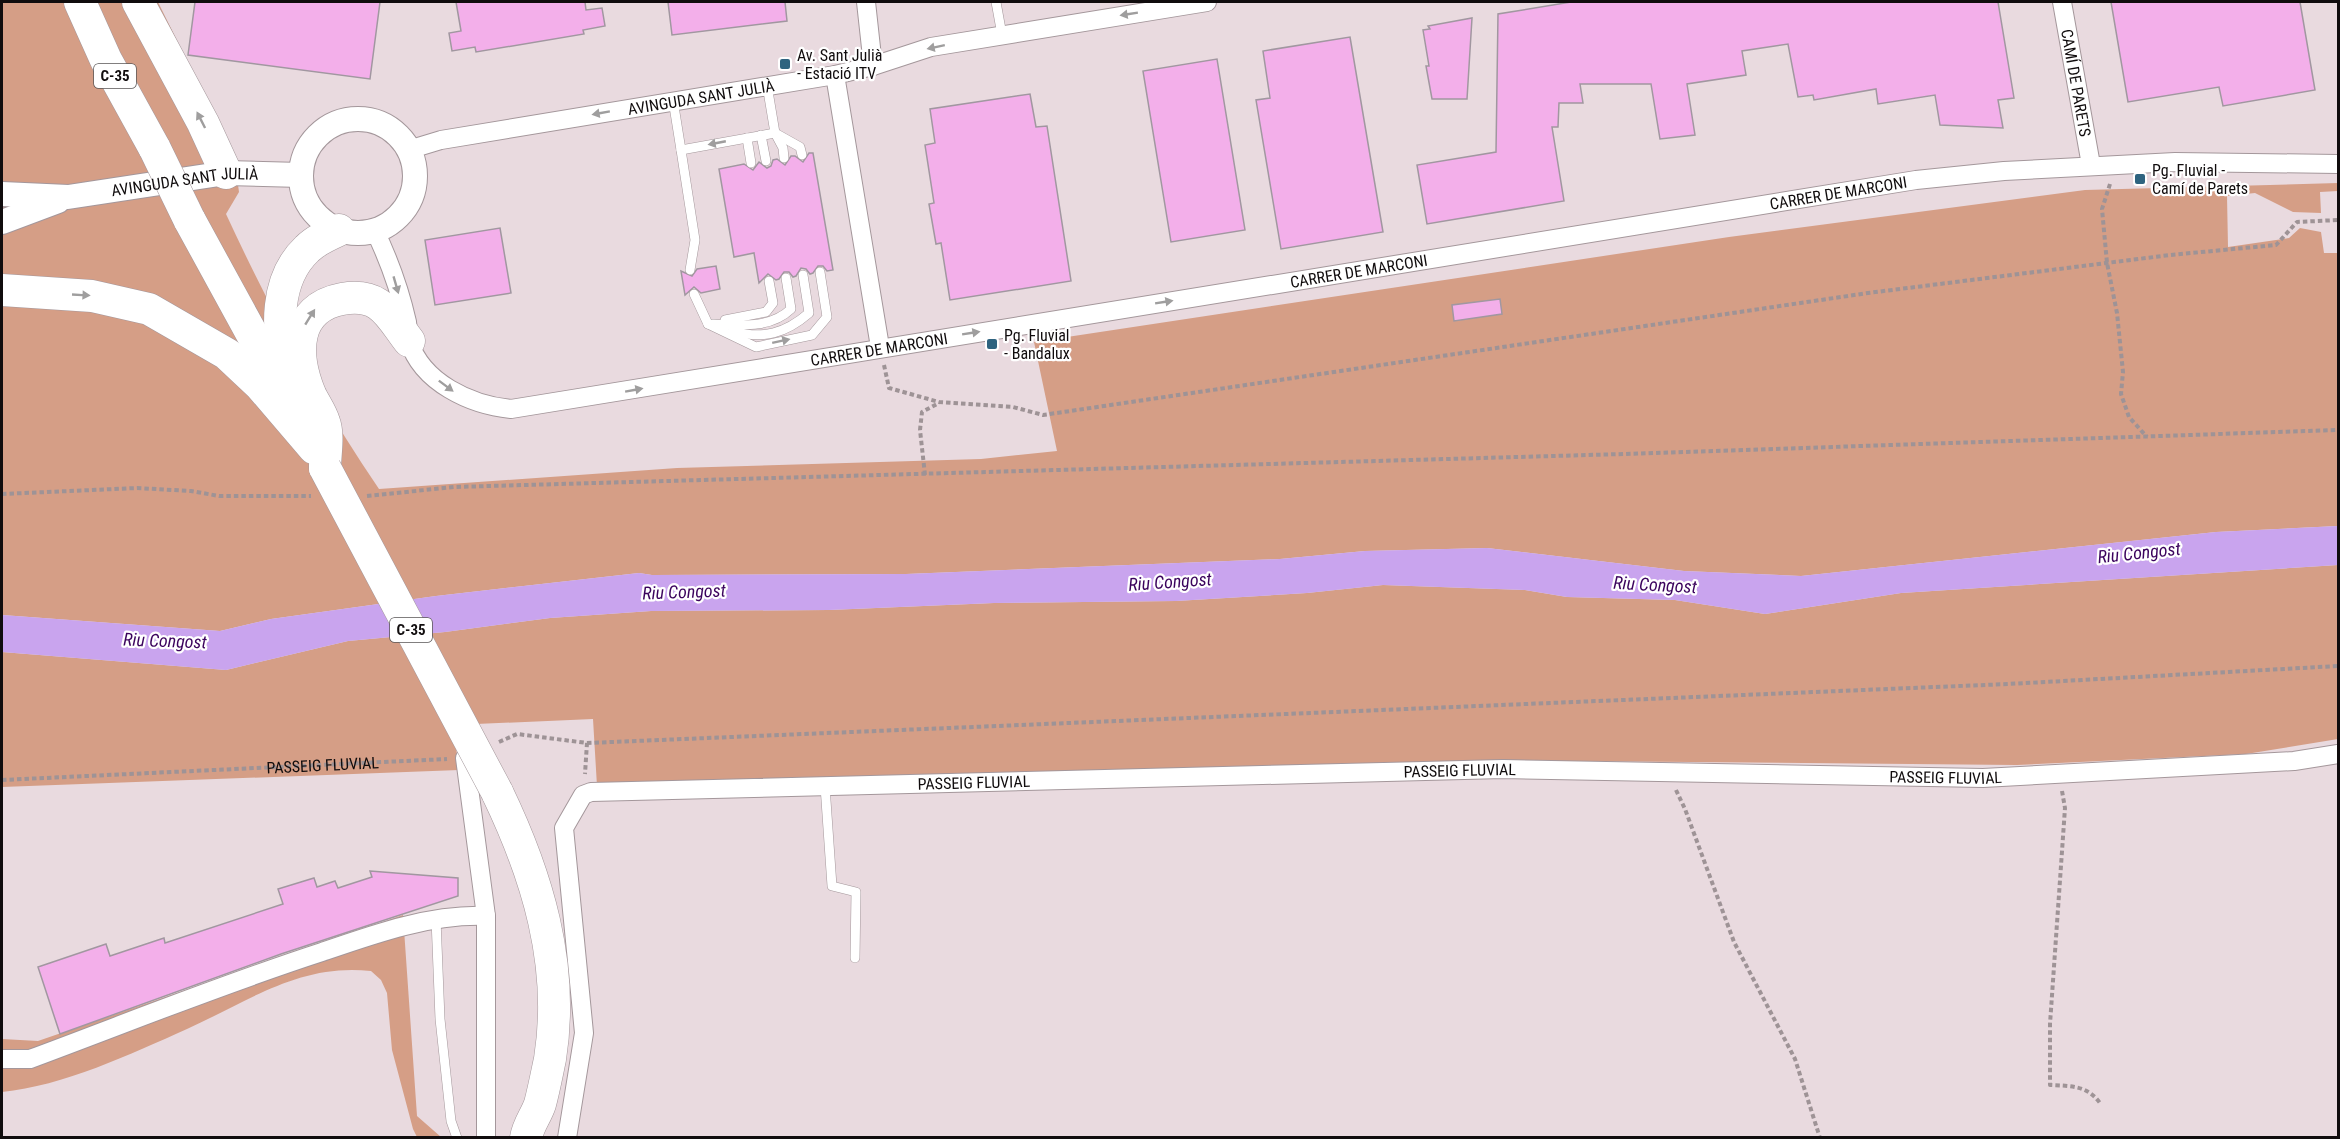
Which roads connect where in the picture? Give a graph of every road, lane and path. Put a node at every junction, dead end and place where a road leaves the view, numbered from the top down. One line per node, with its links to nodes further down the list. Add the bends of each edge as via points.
1 (80, 2): 49 (highway, C-35, bridge, via 106,60)
2 (138, 2): 24 (highway, one-way to 2)
3 (866, 2): 8 (street)
4 (996, 2): 7 (lane)
5 (1207, 2): 7 (street, AVINGUDA SANT JULIÀ, one-way to 7)
6 (2062, 2): 23 (street, CAMÍ DE PARETS)
7 (1002, 34): 8 (street, AVINGUDA SANT JULIÀ, one-way to 8, via 931,47)
8 (873, 66): 9 (street, AVINGUDA SANT JULIÀ)
9 (835, 75): 10 (street, AVINGUDA SANT JULIÀ); 44 (street)
10 (767, 85): 11 (street, AVINGUDA SANT JULIÀ); 12 (lane)
11 (673, 100): 15 (street, AVINGUDA SANT JULIÀ, one-way to 15, via 441,140); 16 (lane)
12 (775, 133): 13 (lane); 17 (lane, via 800,147); 18 (lane)
13 (761, 135): 14 (lane); 19 (lane)
14 (747, 138): 16 (lane, one-way to 16); 20 (lane)
15 (408, 150): 25 (street, via 386,126 346,121 323,132 312,144 304,158); 31 (street, via 415,177 408,205 399,216)
16 (681, 150): 33 (lane, via 695,240)
17 (801, 155)
18 (784, 158)
19 (766, 161)
20 (751, 163)
21 (2119, 164): 22 (street, CARRER DE MARCONI); 23 (street, CARRER DE MARCONI); 32 (path, via 2102,209)
22 (2338, 164)
23 (2091, 165): 44 (street, CARRER DE MARCONI, one-way to 23, via 1833,192 1927,179)
24 (226, 173): 25 (street, AVINGUDA SANT JULIÀ); 27 (street, AVINGUDA SANT JULIÀ)
25 (302, 175): 30 (street, via 308,202 316,214)
26 (2, 194): 27 (street)
27 (68, 197): 29 (street)
28 (2338, 220): 32 (path, via 2297,222 2276,245)
29 (2, 222)
30 (339, 230): 31 (street); 45 (highway, via 308,247 298,258 284,289 280,311 284,355 291,373)
31 (375, 231): 43 (street, one-way to 43, via 390,262)
32 (2107, 263): 46 (path, via 1868,293 1043,415 1013,407); 48 (path, via 2117,313 2123,372 2121,394 2129,417)
33 (690, 270)
34 (820, 272): 42 (lane, one-way to 34, via 756,347 812,335 827,318)
35 (802, 275): 42 (lane, via 809,313 792,328 753,337)
36 (786, 278): 42 (lane, via 791,309 781,319 752,325)
37 (769, 281): 42 (lane, via 773,303 766,312)
38 (2, 290): 39 (highway)
39 (34, 293): 41 (highway); 49 (highway, one-way to 49, via 92,296 149,309 185,328 227,354 260,385)
40 (694, 294): 42 (lane)
41 (2, 302)
42 (708, 324)
43 (409, 341): 44 (street, CARRER DE MARCONI, one-way to 44, via 433,375 450,389 488,407 511,409); 45 (highway, one-way to 43, via 299,345 318,306 353,297 380,303)
44 (880, 347): 46 (path, via 889,388)
45 (309, 393): 49 (highway, via 325,424)
46 (939, 402): 50 (path, via 922,412)
47 (2338, 430): 48 (path)
48 (2147, 437): 50 (path)
49 (320, 470): 51 (path, via 219,496 137,488); 67 (highway, C-35, bridge, via 522,844 539,896 551,956 550,1058)
50 (925, 475): 52 (path, via 466,487)
51 (2, 494)
52 (365, 496)
53 (2338, 666): 54 (path, PASSEIG FLUVIAL, via 2008,684)
54 (587, 743): 56 (path, PASSEIG FLUVIAL, via 517,734); 61 (path)
55 (2338, 754): 58 (street, PASSEIG FLUVIAL, via 2294,761)
56 (465, 758): 59 (path, PASSEIG FLUVIAL); 62 (street)
57 (1672, 772): 58 (street, PASSEIG FLUVIAL, via 1983,778); 60 (street, PASSEIG FLUVIAL, via 1491,769); 73 (path, via 1719,905 1743,961 1791,1050)
58 (2056, 773): 66 (path, via 2065,808 2050,1024 2050,1085 2087,1090)
59 (2, 780)
60 (825, 786): 61 (street, PASSEIG FLUVIAL); 64 (lane, via 832,886 856,892)
61 (583, 795): 72 (street, via 564,828 584,1033)
62 (486, 916): 63 (street); 69 (street)
63 (436, 919): 65 (street, via 359,939 261,972 30,1059); 68 (lane, via 440,1019 451,1121)
64 (855, 958)
65 (2, 1059)
66 (2100, 1103)
67 (539, 1106): 70 (highway, C-35); 71 (highway, C-35)
68 (457, 1137)
69 (486, 1137)
70 (526, 1137)
71 (538, 1137)
72 (567, 1137)
73 (1820, 1137)

